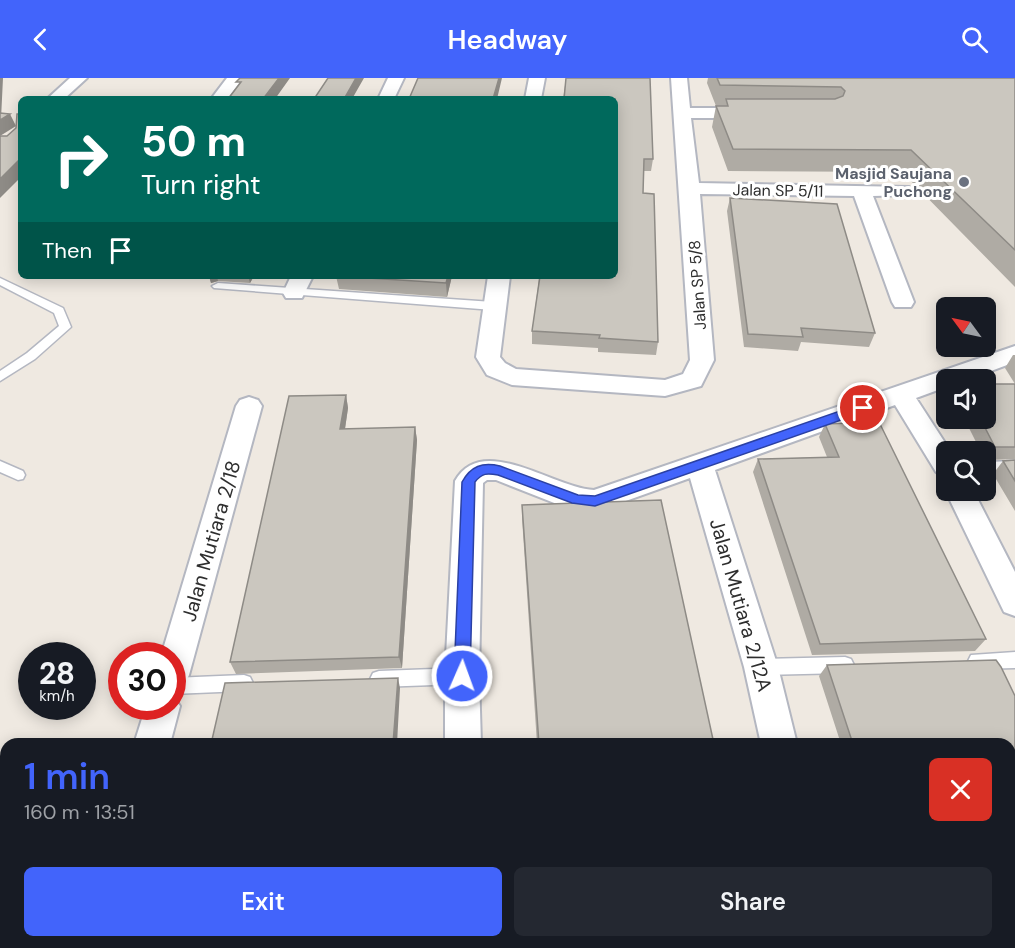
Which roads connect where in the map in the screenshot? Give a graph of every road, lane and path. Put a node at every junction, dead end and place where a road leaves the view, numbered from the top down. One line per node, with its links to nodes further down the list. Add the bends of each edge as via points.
1 (79, 78): 6 (street)
2 (235, 78): 7 (street)
3 (396, 78): 8 (street)
4 (537, 78): 9 (street)
5 (679, 78): 10 (street, Jalan SP 5/8)
6 (59, 96)
7 (221, 96)
8 (387, 96)
9 (534, 96)
10 (682, 113): 11 (street); 12 (street, Jalan SP 5/8)
11 (772, 113)
12 (690, 188): 14 (street, Jalan SP 5/11); 22 (street, Jalan SP 5/8, via 702,360 692,380 664,388 512,377 496,369 488,357)
13 (902, 191): 14 (street, Jalan SP 5/11)
14 (862, 192): 21 (street)
15 (498, 279): 22 (street, Jalan SP 5/8)
16 (0, 281): 19 (lane)
17 (298, 285): 18 (lane); 22 (lane)
18 (218, 286)
19 (15, 290): 20 (lane); 24 (lane, via 59,311 65,327)
20 (0, 293)
21 (903, 302)
22 (493, 306)
23 (1015, 354): 25 (street)
24 (0, 377)
25 (900, 394): 27 (street); 29 (street)
26 (249, 406): 35 (street, Jalan Mutiara 2/18)
27 (936, 450)
28 (0, 466): 32 (lane)
29 (700, 466): 39 (street, Jalan Mutiara 2/12A); 40 (street, via 595,501 577,500 487,468 475,472 469,482)
30 (1015, 466): 31 (lane)
31 (996, 467)
32 (18, 475)
33 (964, 501): 34 (street)
34 (1015, 603)
35 (181, 642)
36 (1015, 660): 37 (lane)
37 (958, 661)
38 (866, 664): 39 (lane)
39 (761, 667): 47 (street, Jalan Mutiara 2/12A)
40 (462, 676): 41 (lane); 46 (street)
41 (358, 680)
42 (265, 683): 43 (lane)
43 (186, 686)
44 (159, 720): 45 (street)
45 (154, 738)
46 (463, 738)
47 (778, 738)

